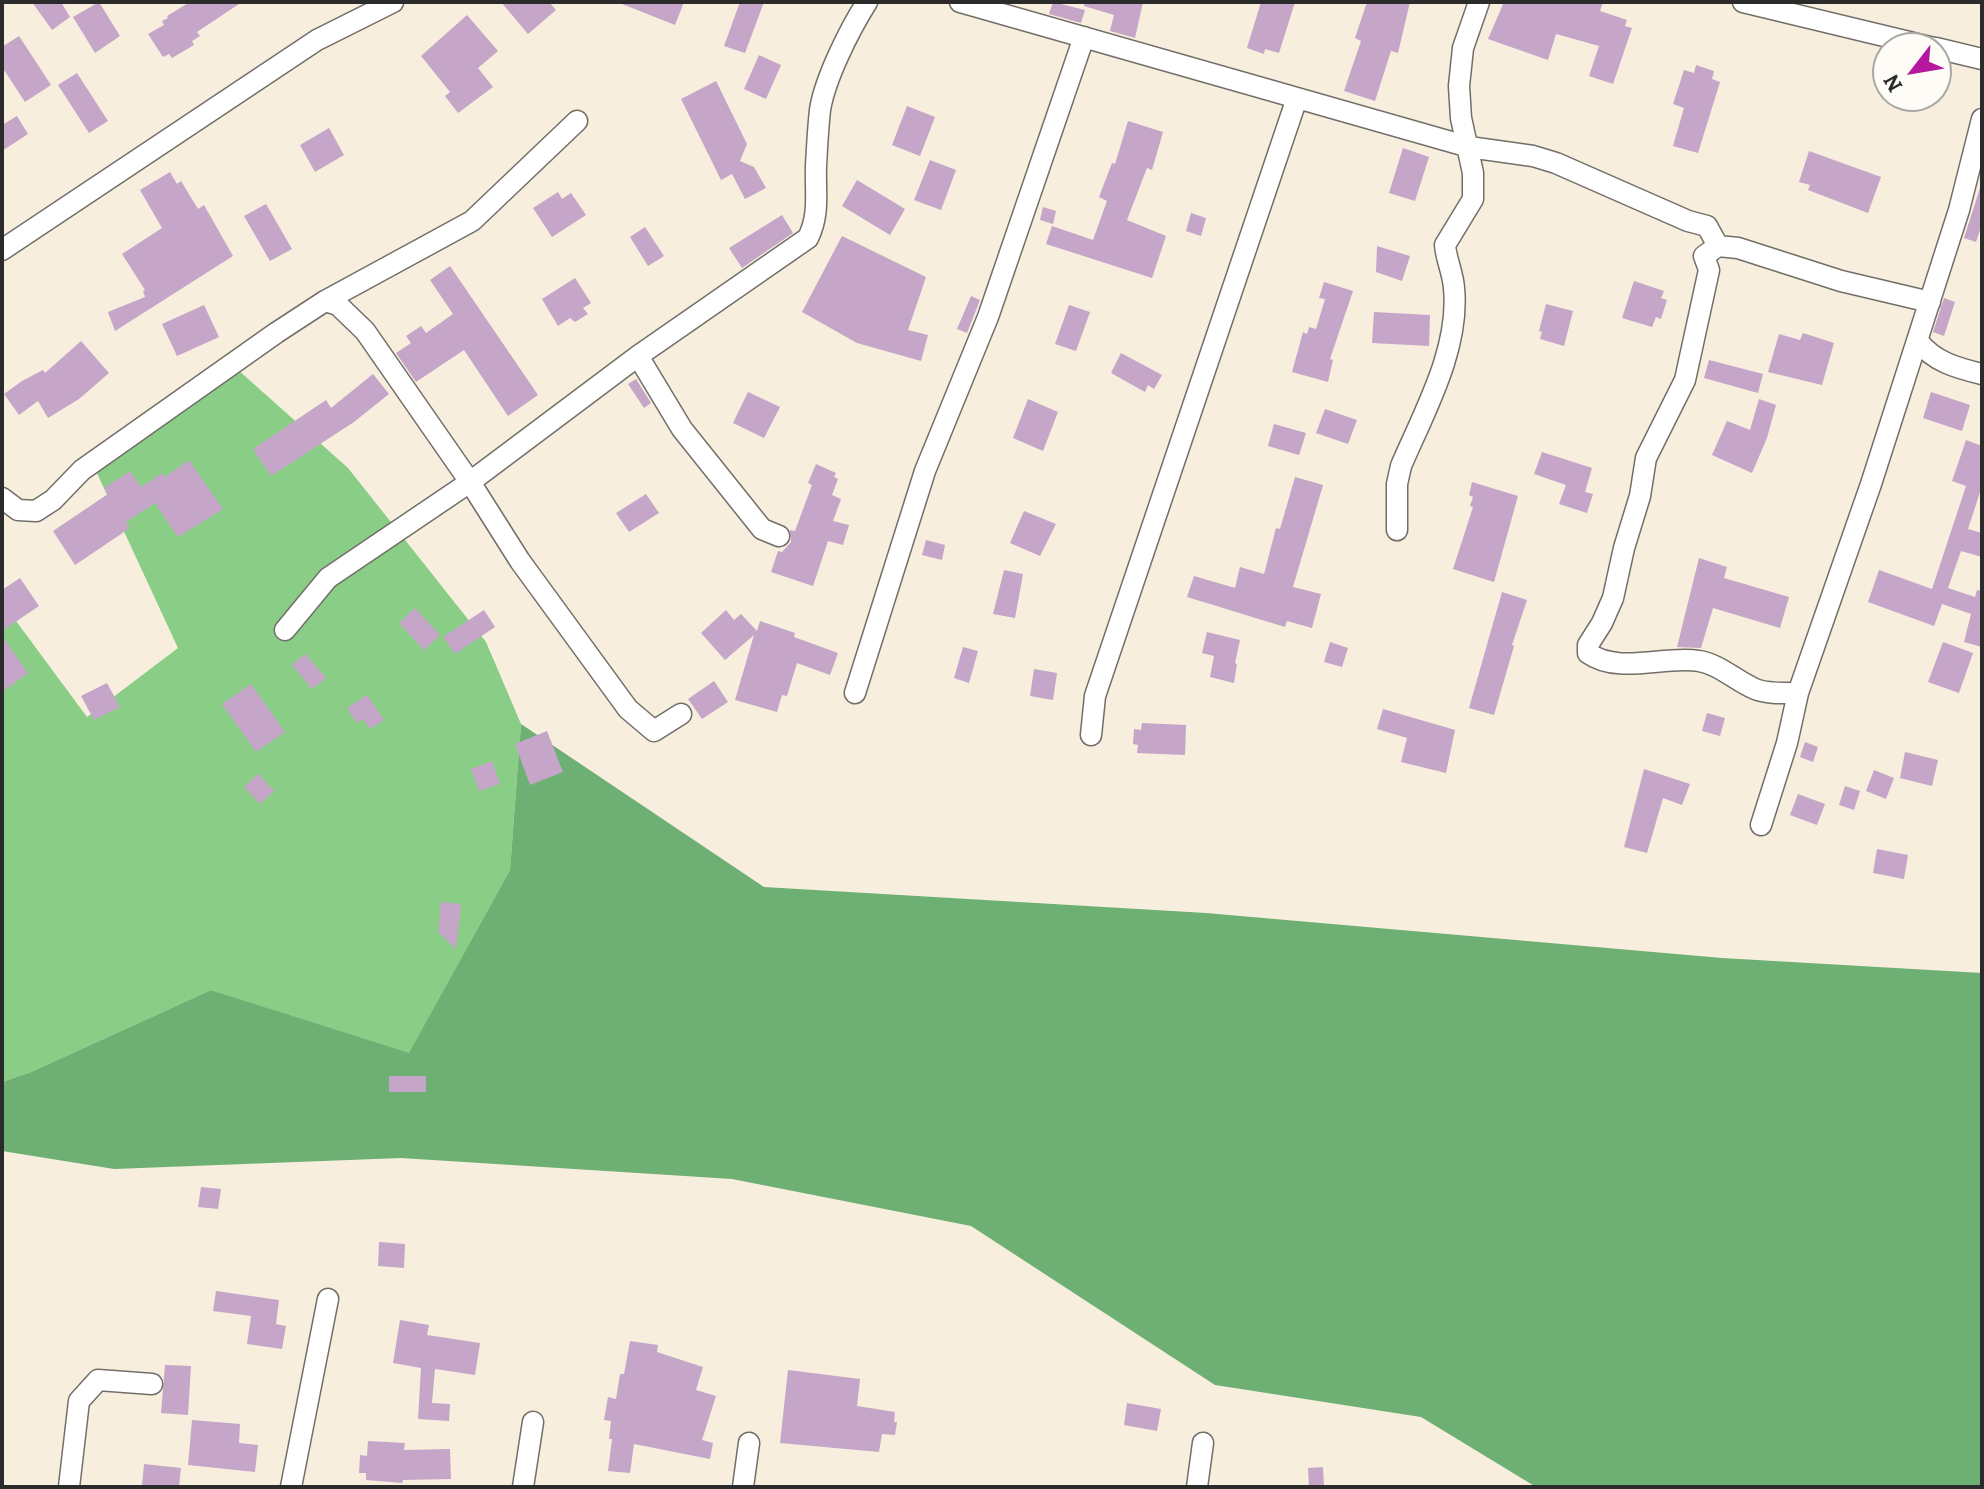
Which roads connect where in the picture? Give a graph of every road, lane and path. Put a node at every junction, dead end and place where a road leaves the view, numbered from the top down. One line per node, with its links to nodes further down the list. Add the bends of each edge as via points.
1 (393, 2): 15 (street, via 317,40)
2 (867, 2): 19 (street, via 847,34 820,107 818,204 808,238)
3 (960, 2): 7 (street)
4 (1479, 2): 13 (street, via 1463,48 1459,86)
5 (1748, 3): 6 (street)
6 (1872, 33)
7 (1084, 37): 10 (street); 26 (street, via 988,317 925,471)
8 (1952, 52): 9 (street)
9 (1982, 59)
10 (1297, 98): 13 (street); 29 (street, via 1095,696)
11 (1982, 119): 17 (street)
12 (577, 121): 16 (street, via 472,221)
13 (1469, 147): 14 (street, via 1556,163 1707,226); 23 (street, via 1473,199 1445,245 1454,286 1448,350 1401,466)
14 (1718, 246): 17 (street); 27 (street, via 1704,256 1709,270 1685,380 1646,458 1613,598 1588,653 1639,664 1699,661 1757,690)
15 (2, 250)
16 (325, 301): 21 (street, via 338,305 365,331); 22 (street, via 94,462 36,511 18,510)
17 (1930, 302): 18 (street)
18 (1918, 341): 20 (street, via 1944,363); 27 (street)
19 (638, 356): 21 (street); 24 (street, via 690,440 762,529)
20 (1982, 374)
21 (470, 482): 25 (street, via 328,578); 28 (street, via 520,561 628,709 654,731)
22 (2, 498)
23 (1397, 530)
24 (779, 536)
25 (285, 630)
26 (855, 693)
27 (1798, 693): 30 (street)
28 (681, 714)
29 (1091, 735)
30 (1761, 825)
31 (328, 1299): 37 (street)
32 (152, 1384): 36 (street, via 98,1380 79,1401)
33 (533, 1422): 38 (street)
34 (749, 1443): 39 (street)
35 (1203, 1443): 40 (street)
36 (69, 1487)
37 (291, 1487)
38 (523, 1487)
39 (743, 1487)
40 (1197, 1487)

